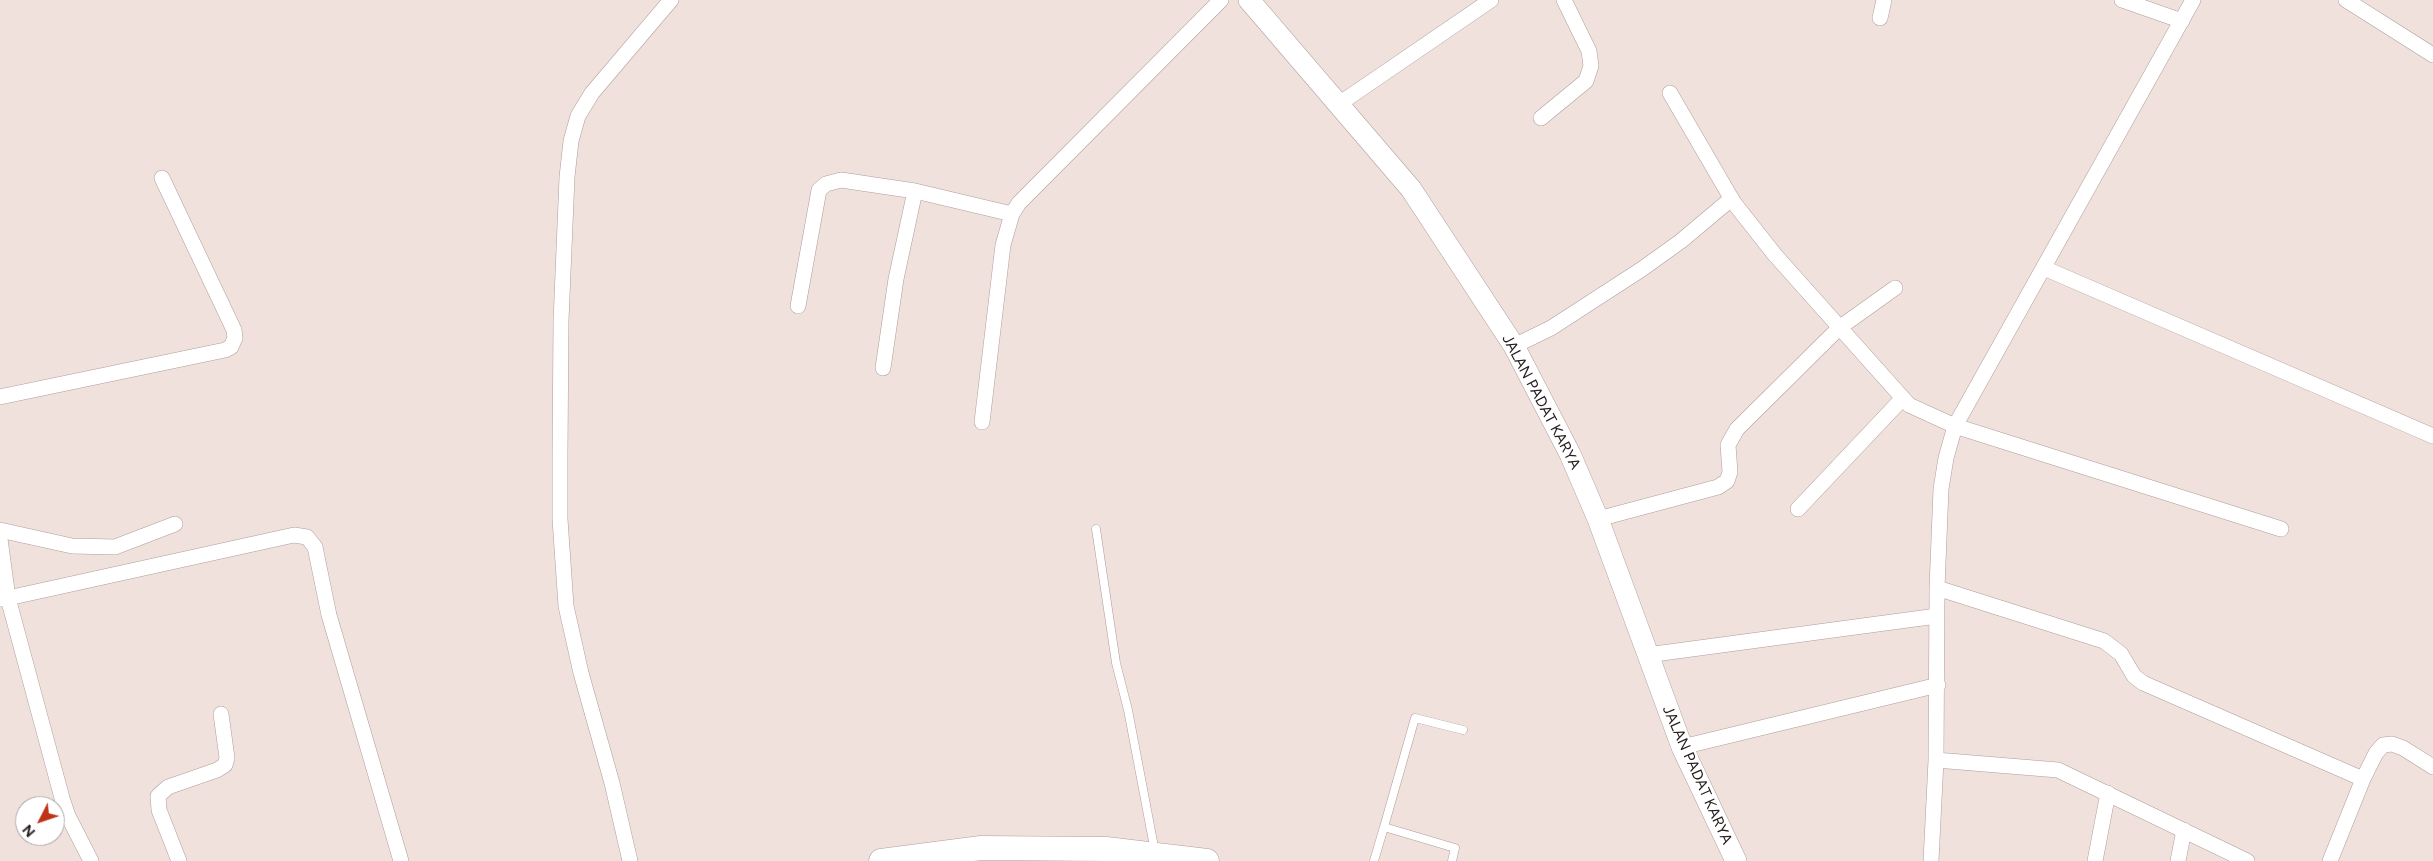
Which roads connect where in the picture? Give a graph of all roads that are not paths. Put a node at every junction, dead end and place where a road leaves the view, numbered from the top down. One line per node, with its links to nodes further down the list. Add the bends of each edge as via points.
1 (671, 0): 56 (street, via 592,93 578,116 567,177 560,455 560,518 566,606)
2 (1221, 0): 19 (street, via 1019,203)
3 (1248, 0): 14 (street, JALAN PADAT KARYA)
4 (1490, 0): 14 (street)
5 (1564, 0): 15 (street, via 1589,51 1591,66 1586,81)
6 (1884, 0): 10 (street)
7 (2122, 0): 11 (street)
8 (2193, 0): 11 (street)
9 (2346, 0): 12 (street)
10 (1880, 18)
11 (2182, 21): 20 (street)
12 (2433, 55)
13 (1670, 93): 18 (street)
14 (1339, 104): 24 (street, JALAN PADAT KARYA, via 1411,189)
15 (1541, 118)
16 (162, 178): 26 (street, via 234,330 231,347)
17 (915, 191): 19 (street); 22 (street, via 841,180 826,184 819,190); 25 (street, via 896,278)
18 (1731, 199): 23 (street); 24 (street, via 1642,269 1552,328)
19 (1012, 214): 28 (street, via 1003,245)
20 (2044, 268): 29 (street); 30 (street)
21 (1895, 288): 23 (street)
22 (798, 306)
23 (1839, 328): 27 (street); 32 (street, via 1730,438 1727,481 1718,487)
24 (1514, 346): 32 (street, JALAN PADAT KARYA, via 1570,454)
25 (883, 368)
26 (0, 397)
27 (1902, 399): 29 (street, via 1916,409); 31 (street)
28 (982, 422)
29 (1955, 426): 36 (street); 38 (street, via 1941,489)
30 (2433, 436)
31 (1798, 508)
32 (1598, 519): 41 (street, JALAN PADAT KARYA)
33 (175, 524): 35 (street, via 116,547 72,546)
34 (1096, 529): 52 (lane, via 1116,663)
35 (0, 530)
36 (2281, 530)
37 (0, 539): 39 (street)
38 (1937, 588): 40 (street); 48 (street, via 2104,641 2121,654 2134,676 2143,683)
39 (4, 599): 53 (street, via 62,798); 55 (street, via 294,535 306,537 315,547 329,615)
40 (1937, 616): 41 (street); 42 (street)
41 (1647, 655): 45 (street, JALAN PADAT KARYA)
42 (1938, 685): 45 (street); 46 (street)
43 (221, 714): 54 (street, via 227,758 225,765 168,787 158,796 159,810)
44 (1463, 730): 50 (lane, via 1415,718)
45 (1682, 748): 61 (street, JALAN PADAT KARYA)
46 (1936, 760): 49 (street, via 2047,768); 62 (street)
47 (2433, 767): 48 (street, via 2403,748 2383,745)
48 (2363, 779): 66 (street)
49 (2108, 793): 51 (street); 63 (street)
50 (1384, 827): 59 (lane); 60 (lane, via 1455,848)
51 (2184, 830): 64 (street); 65 (street)
52 (1155, 854): 57 (main road, via 1106,849 981,848); 58 (main road)
53 (92, 861)
54 (178, 861)
55 (401, 861)
56 (630, 861)
57 (881, 861)
58 (1207, 861)
59 (1374, 861)
60 (1452, 861)
61 (1736, 861)
62 (1931, 861)
63 (2095, 861)
64 (2178, 861)
65 (2247, 861)
66 (2330, 861)

